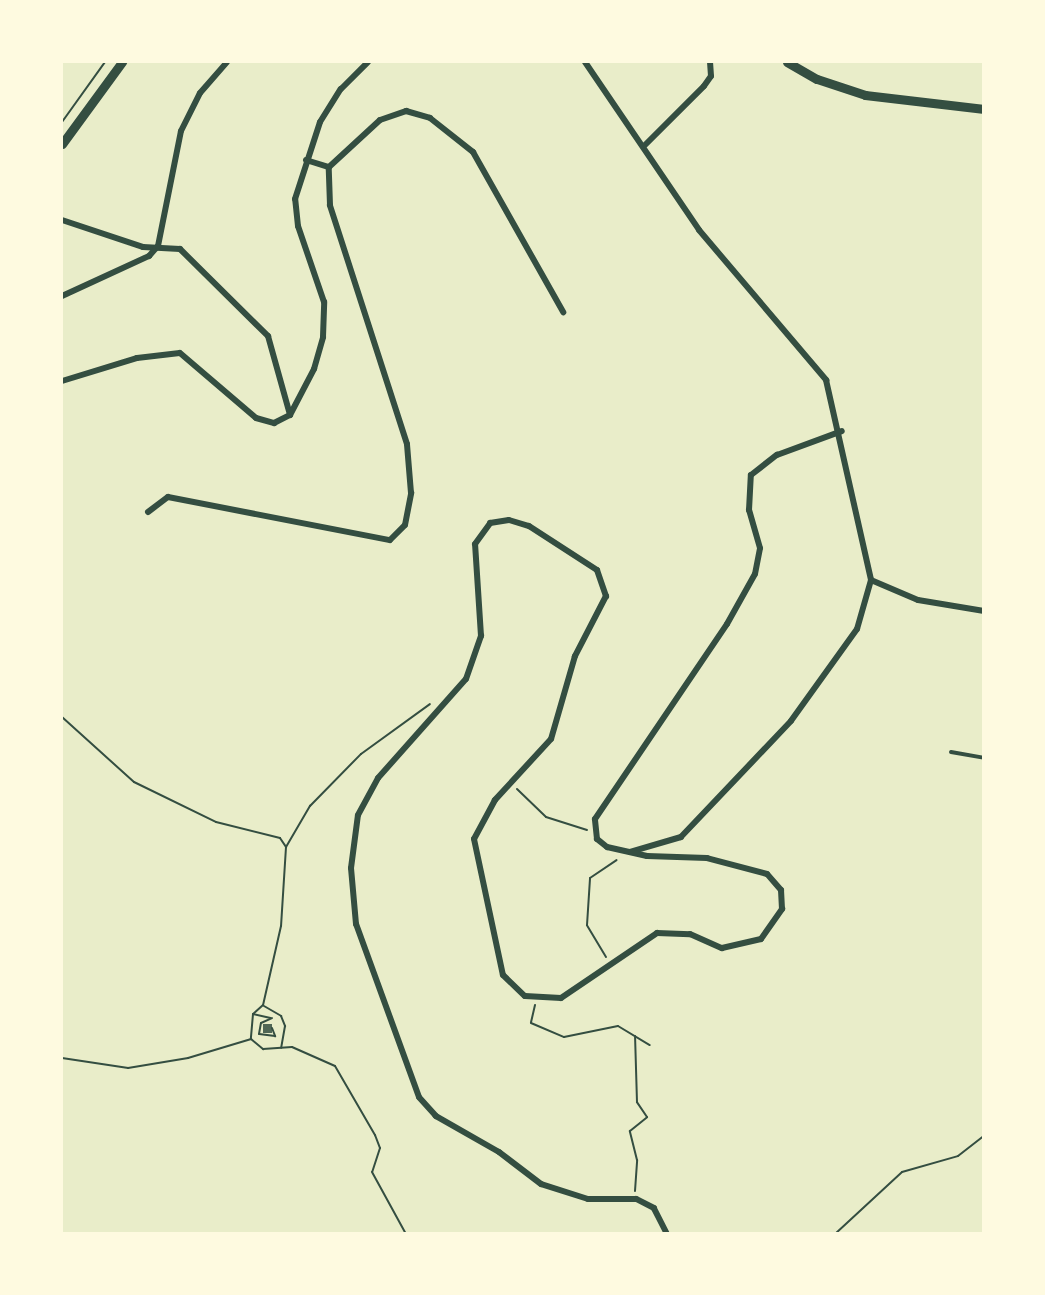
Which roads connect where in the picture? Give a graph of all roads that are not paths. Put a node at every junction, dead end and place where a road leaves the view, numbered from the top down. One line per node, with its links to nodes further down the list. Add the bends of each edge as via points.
1 (122, 62): 8 (street)
2 (227, 62): 13 (street, via 200,93 181,131)
3 (368, 62): 10 (street, via 341,89)
4 (585, 62): 9 (street, via 616,112)
5 (710, 62): 9 (street, via 711,76 704,86)
6 (788, 62): 7 (street, via 817,79 865,95)
7 (984, 108)
8 (62, 144)
9 (645, 144): 18 (street, via 699,230 826,380)
10 (306, 160): 11 (street); 17 (street, via 295,199 298,226 324,302 323,338 314,369)
11 (329, 167): 15 (street, via 380,120 406,111 451,130 473,152 506,203); 19 (street, via 330,205 407,444 411,493 405,525 390,540 168,497)
12 (62, 220): 13 (street, via 142,247)
13 (158, 246): 14 (street, via 149,255); 17 (street, via 180,249 268,336)
14 (62, 296)
15 (563, 312)
16 (62, 381): 17 (street, via 137,358 180,353 256,418 274,423)
17 (290, 415)
18 (842, 431): 20 (street); 24 (street, via 777,455 751,475 749,510 760,548 755,574 727,624 606,797 595,819 596,831 607,847)
19 (148, 512)
20 (871, 580): 21 (street, via 918,600); 24 (street, via 857,629 791,721 681,837)
21 (984, 611)
22 (951, 752): 23 (lane)
23 (984, 758)
24 (627, 853): 25 (street, via 686,855 746,866 767,874 782,890 782,909 761,939 743,947 722,948 668,930 561,998 536,999 515,989 498,964 474,853 477,827 550,739 575,656 606,596 597,570 529,526 509,520 490,523 475,544 481,636 466,679 363,799 352,850 356,924 407,1072 436,1116 499,1152 541,1184 582,1198 636,1199 654,1208)
25 (667, 1233)

